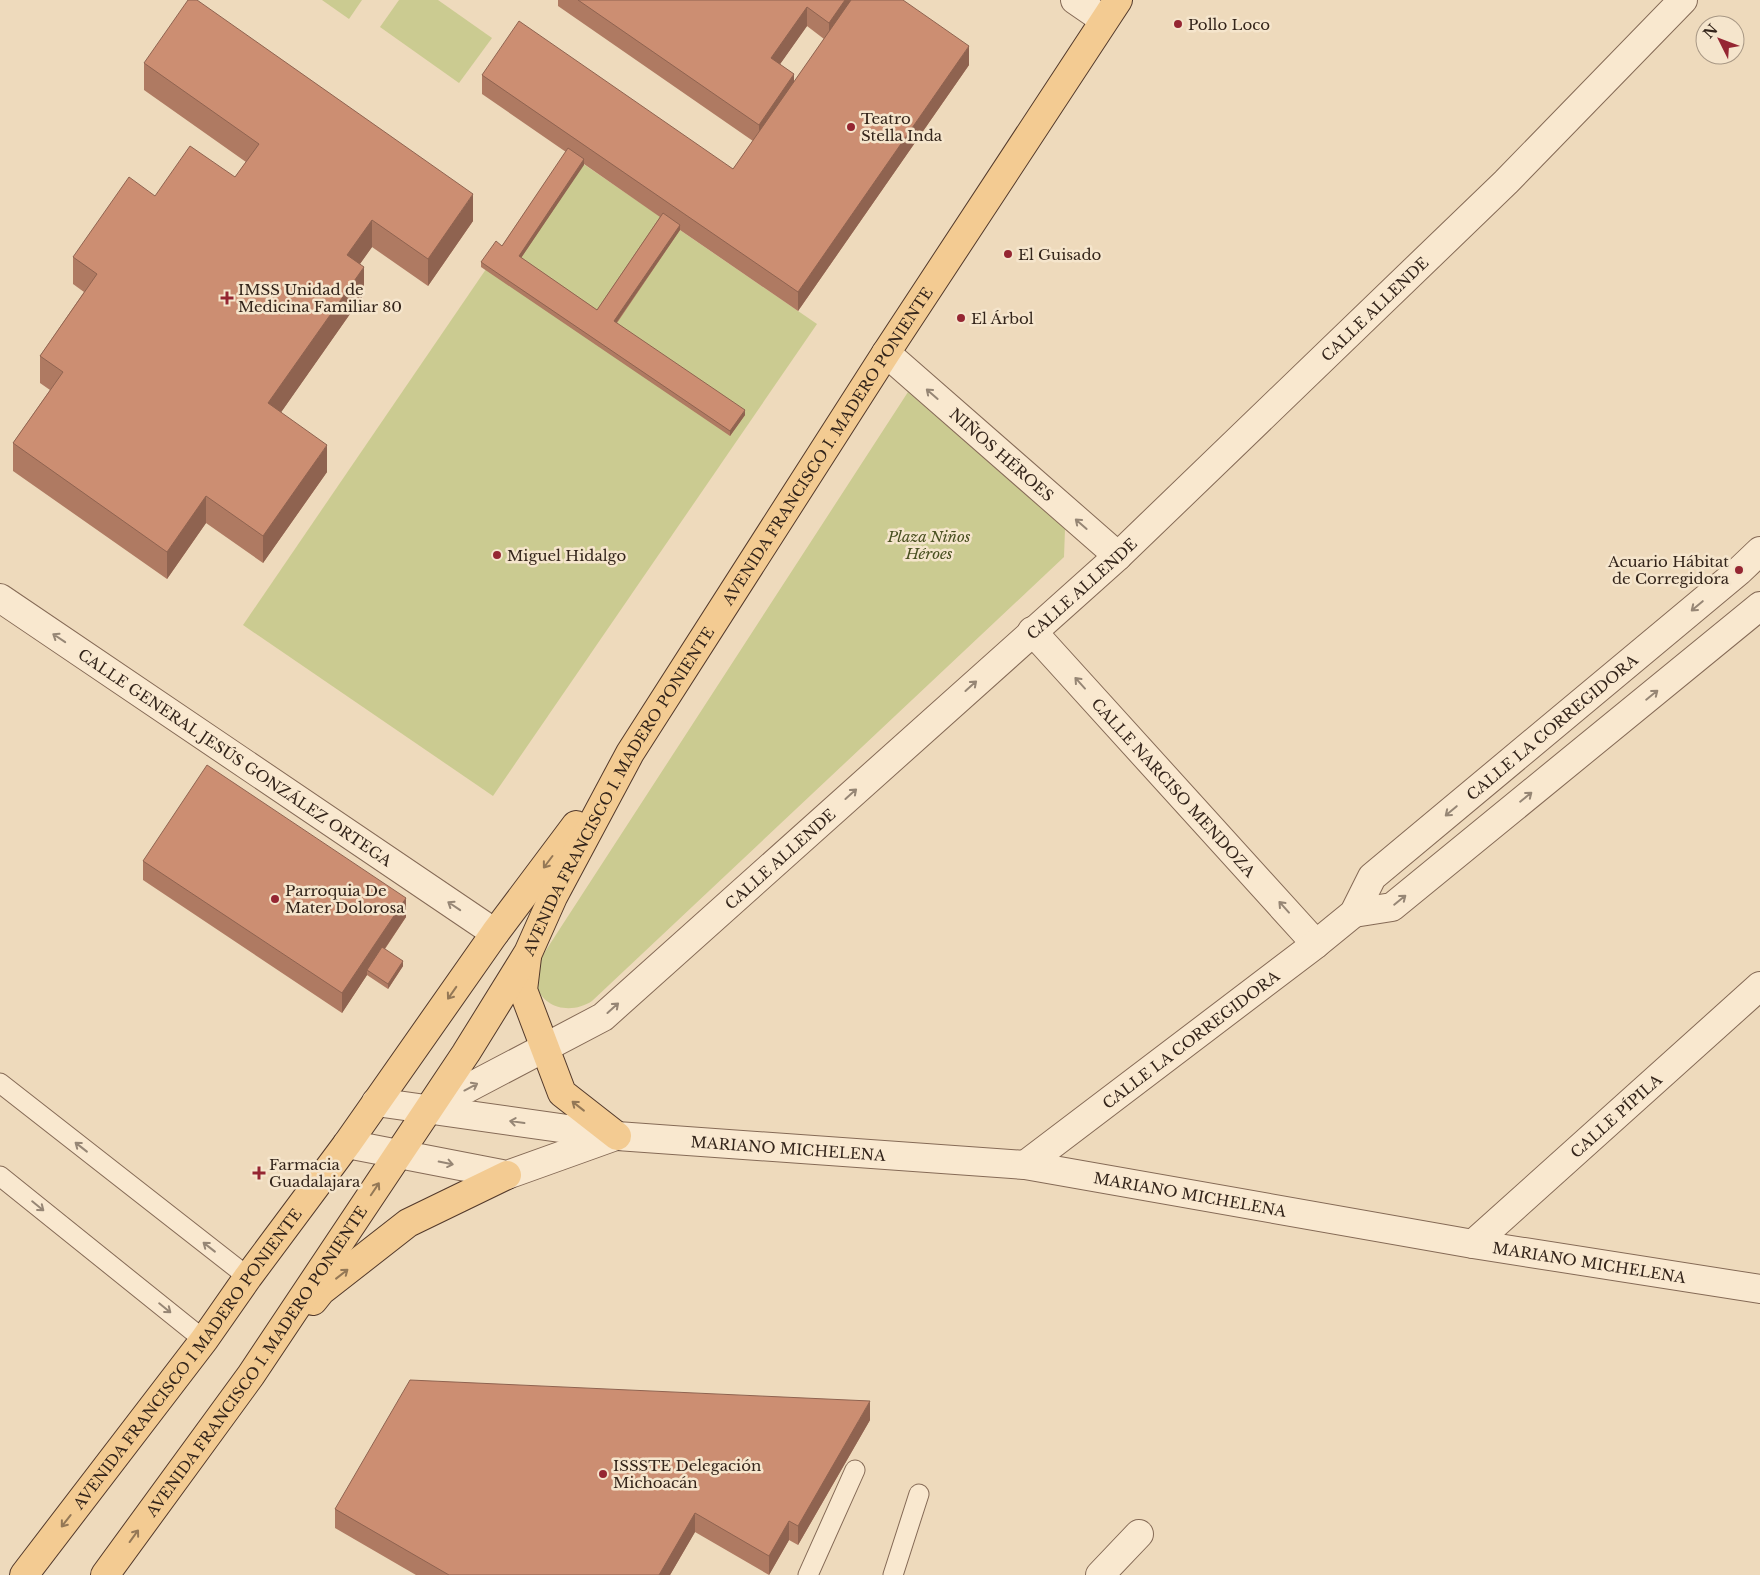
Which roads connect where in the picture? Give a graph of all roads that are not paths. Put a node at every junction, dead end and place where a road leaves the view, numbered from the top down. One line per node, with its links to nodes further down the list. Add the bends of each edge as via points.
1 (1075, 0): 3 (street)
2 (1683, 0): 6 (street, CALLE ALLENDE, via 1506,182)
3 (1111, 10): 4 (main road, AVENIDA FRANCISCO I. MADERO PONIENTE)
4 (886, 353): 6 (street, NIÑOS HÉROES, one-way to 4); 10 (main road, AVENIDA FRANCISCO I. MADERO PONIENTE)
5 (1760, 551): 11 (street, CALLE LA CORREGIDORA, one-way to 11, via 1372,877)
6 (1118, 556): 9 (street, CALLE ALLENDE)
7 (0, 598): 12 (street, CALLE GENERAL JESÚS GONZÁLEZ ORTEGA, one-way to 7)
8 (1760, 606): 11 (street, one-way to 8, via 1392,907)
9 (1032, 631): 13 (street, CALLE NARCISO MENDOZA, one-way to 9); 16 (street, CALLE ALLENDE, one-way to 9, via 603,1017)
10 (630, 753): 12 (main road, AVENIDA FRANCISCO I MADERO PONIENTE, one-way to 12); 14 (main road, AVENIDA FRANCISCO I. MADERO PONIENTE, via 553,897)
11 (1354, 912): 13 (street, CALLE LA CORREGIDORA)
12 (495, 933): 18 (main road, AVENIDA FRANCISCO I MADERO PONIENTE, one-way to 18)
13 (1316, 944): 23 (street, CALLE LA CORREGIDORA)
14 (528, 953): 16 (main road, via 523,990); 19 (main road, AVENIDA FRANCISCO I. MADERO PONIENTE)
15 (1760, 986): 26 (street, CALLE PÍPILA)
16 (544, 1048): 19 (street, CALLE ALLENDE, one-way to 16); 20 (main road, one-way to 16, via 562,1093)
17 (0, 1083): 27 (lane, one-way to 17)
18 (376, 1102): 19 (street, MARIANO MICHELENA); 21 (main road, AVENIDA FRANCISCO I MADERO PONIENTE)
19 (428, 1110): 20 (street, MARIANO MICHELENA, one-way to 19); 22 (main road, AVENIDA FRANCISCO I. MADERO PONIENTE)
20 (617, 1136): 23 (street, MARIANO MICHELENA); 24 (street, MARIANO MICHELENA)
21 (347, 1144): 22 (street); 27 (main road, AVENIDA FRANCISCO I MADERO PONIENTE)
22 (398, 1154): 24 (street, one-way to 24); 30 (main road, AVENIDA FRANCISCO I. MADERO PONIENTE, one-way to 22)
23 (1025, 1165): 26 (street, MARIANO MICHELENA)
24 (507, 1175): 30 (main road, one-way to 24, via 321,1291 408,1224)
25 (0, 1176): 29 (lane, one-way to 29)
26 (1473, 1244): 28 (street, MARIANO MICHELENA)
27 (248, 1277): 29 (main road, AVENIDA FRANCISCO I MADERO PONIENTE)
28 (1760, 1289)
29 (204, 1340): 34 (main road, AVENIDA FRANCISCO I MADERO PONIENTE, one-way to 34)
30 (251, 1375): 35 (main road, AVENIDA FRANCISCO I. MADERO PONIENTE, one-way to 30)
31 (854, 1470): 36 (lane)
32 (919, 1494): 37 (lane)
33 (1139, 1534): 38 (street)
34 (24, 1575)
35 (105, 1575)
36 (808, 1575)
37 (893, 1575)
38 (1100, 1575)

